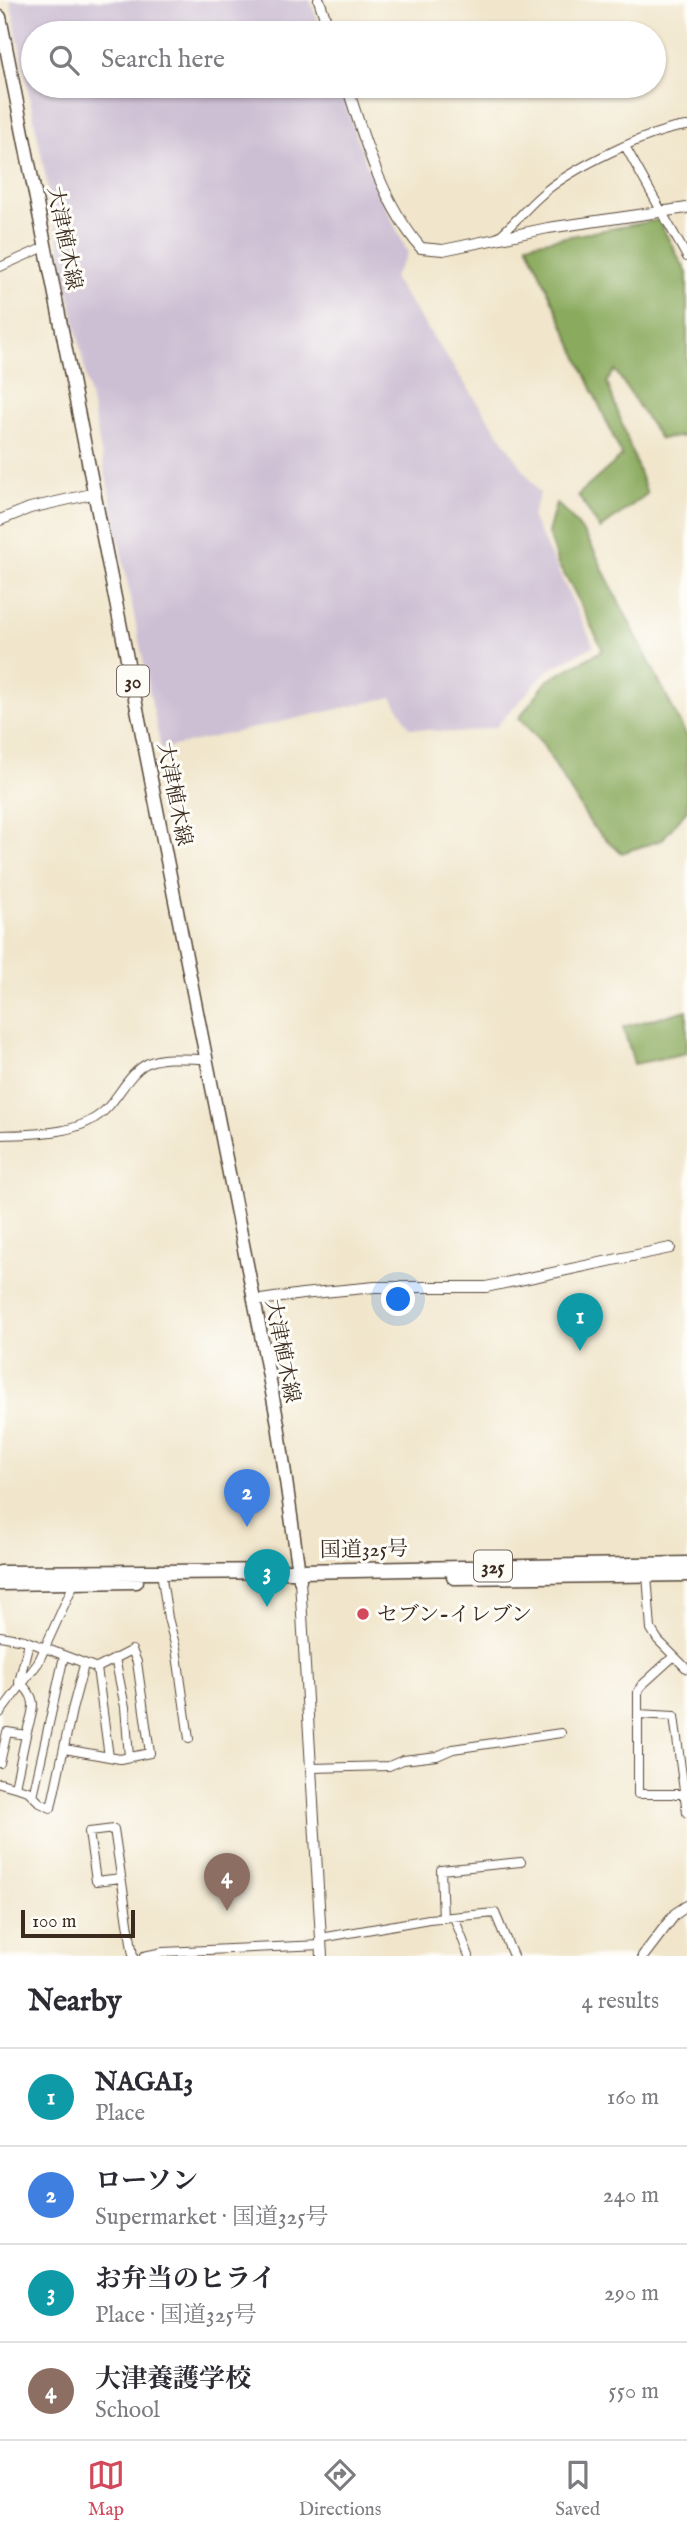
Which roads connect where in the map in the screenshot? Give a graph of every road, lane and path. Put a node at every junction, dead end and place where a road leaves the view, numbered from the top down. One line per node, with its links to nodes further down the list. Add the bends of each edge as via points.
1 (319, 0): 3 (street)
2 (0, 17): 10 (main road, 大津植木線 / 30)
3 (326, 21)
4 (351, 98): 9 (street, via 374,168 421,248 443,250)
5 (687, 126): 6 (street)
6 (625, 146): 8 (street); 9 (street, via 565,177)
7 (687, 208): 8 (street)
8 (662, 213): 9 (street); 11 (street)
9 (496, 239)
10 (47, 246): 12 (street); 13 (main road, 大津植木線 / 30)
11 (687, 257)
12 (0, 267)
13 (96, 493): 14 (street); 15 (main road, 大津植木線 / 30)
14 (0, 520)
15 (207, 1059): 16 (street, via 144,1065 105,1110 83,1124 60,1131); 18 (main road, 大津植木線 / 30)
16 (0, 1135)
17 (670, 1248): 18 (street, via 486,1287 374,1287)
18 (254, 1301): 23 (main road, 大津植木線 / 30)
19 (687, 1564): 20 (highway, 国道325号 / 325)
20 (647, 1569): 22 (highway, 国道325号 / 325); 23 (highway, 国道325号 / 325); 31 (street, via 651,1629)
21 (0, 1573): 25 (highway, 国道325号 / 325)
22 (687, 1574)
23 (300, 1575): 24 (highway, 国道325号 / 325); 46 (street)
24 (162, 1576): 25 (highway, 国道325号 / 325); 41 (street)
25 (76, 1577): 26 (highway, 国道325号 / 325); 29 (street)
26 (0, 1583)
27 (0, 1636): 28 (street)
28 (29, 1642): 29 (street); 36 (street, via 19,1682)
29 (45, 1648): 30 (street); 36 (street)
30 (64, 1656): 33 (street); 50 (street)
31 (674, 1656): 35 (street); 38 (street, via 639,1689)
32 (115, 1658): 34 (street); 44 (street); 44 (street, via 132,1650 141,1688 150,1754)
33 (84, 1665): 34 (street); 42 (street)
34 (97, 1668): 43 (street)
35 (687, 1670)
36 (23, 1685): 37 (street); 40 (street, via 34,1703)
37 (0, 1713)
38 (638, 1714): 49 (street, via 674,1716); 49 (street, via 638,1794)
39 (561, 1733): 46 (street, via 453,1749 389,1766)
40 (26, 1735): 45 (street, via 6,1732); 48 (street)
41 (189, 1739)
42 (65, 1749): 43 (street); 50 (street, via 51,1808)
43 (108, 1757): 44 (street)
44 (130, 1757)
45 (0, 1763)
46 (312, 1768): 57 (street)
47 (0, 1783): 48 (street)
48 (15, 1787): 50 (street)
49 (683, 1794): 51 (street)
50 (33, 1796)
51 (687, 1813)
52 (521, 1862): 56 (street, via 441,1870)
53 (121, 1878): 53 (street, via 114,1829 89,1832 96,1881); 58 (street)
54 (687, 1906): 62 (street, via 675,1914)
55 (454, 1917): 56 (street); 60 (street); 61 (street, via 495,1913)
56 (443, 1918): 57 (street)
57 (322, 1946): 59 (street)
58 (132, 1956)
59 (144, 1956)
60 (469, 1956)
61 (513, 1956)
62 (642, 1956)

